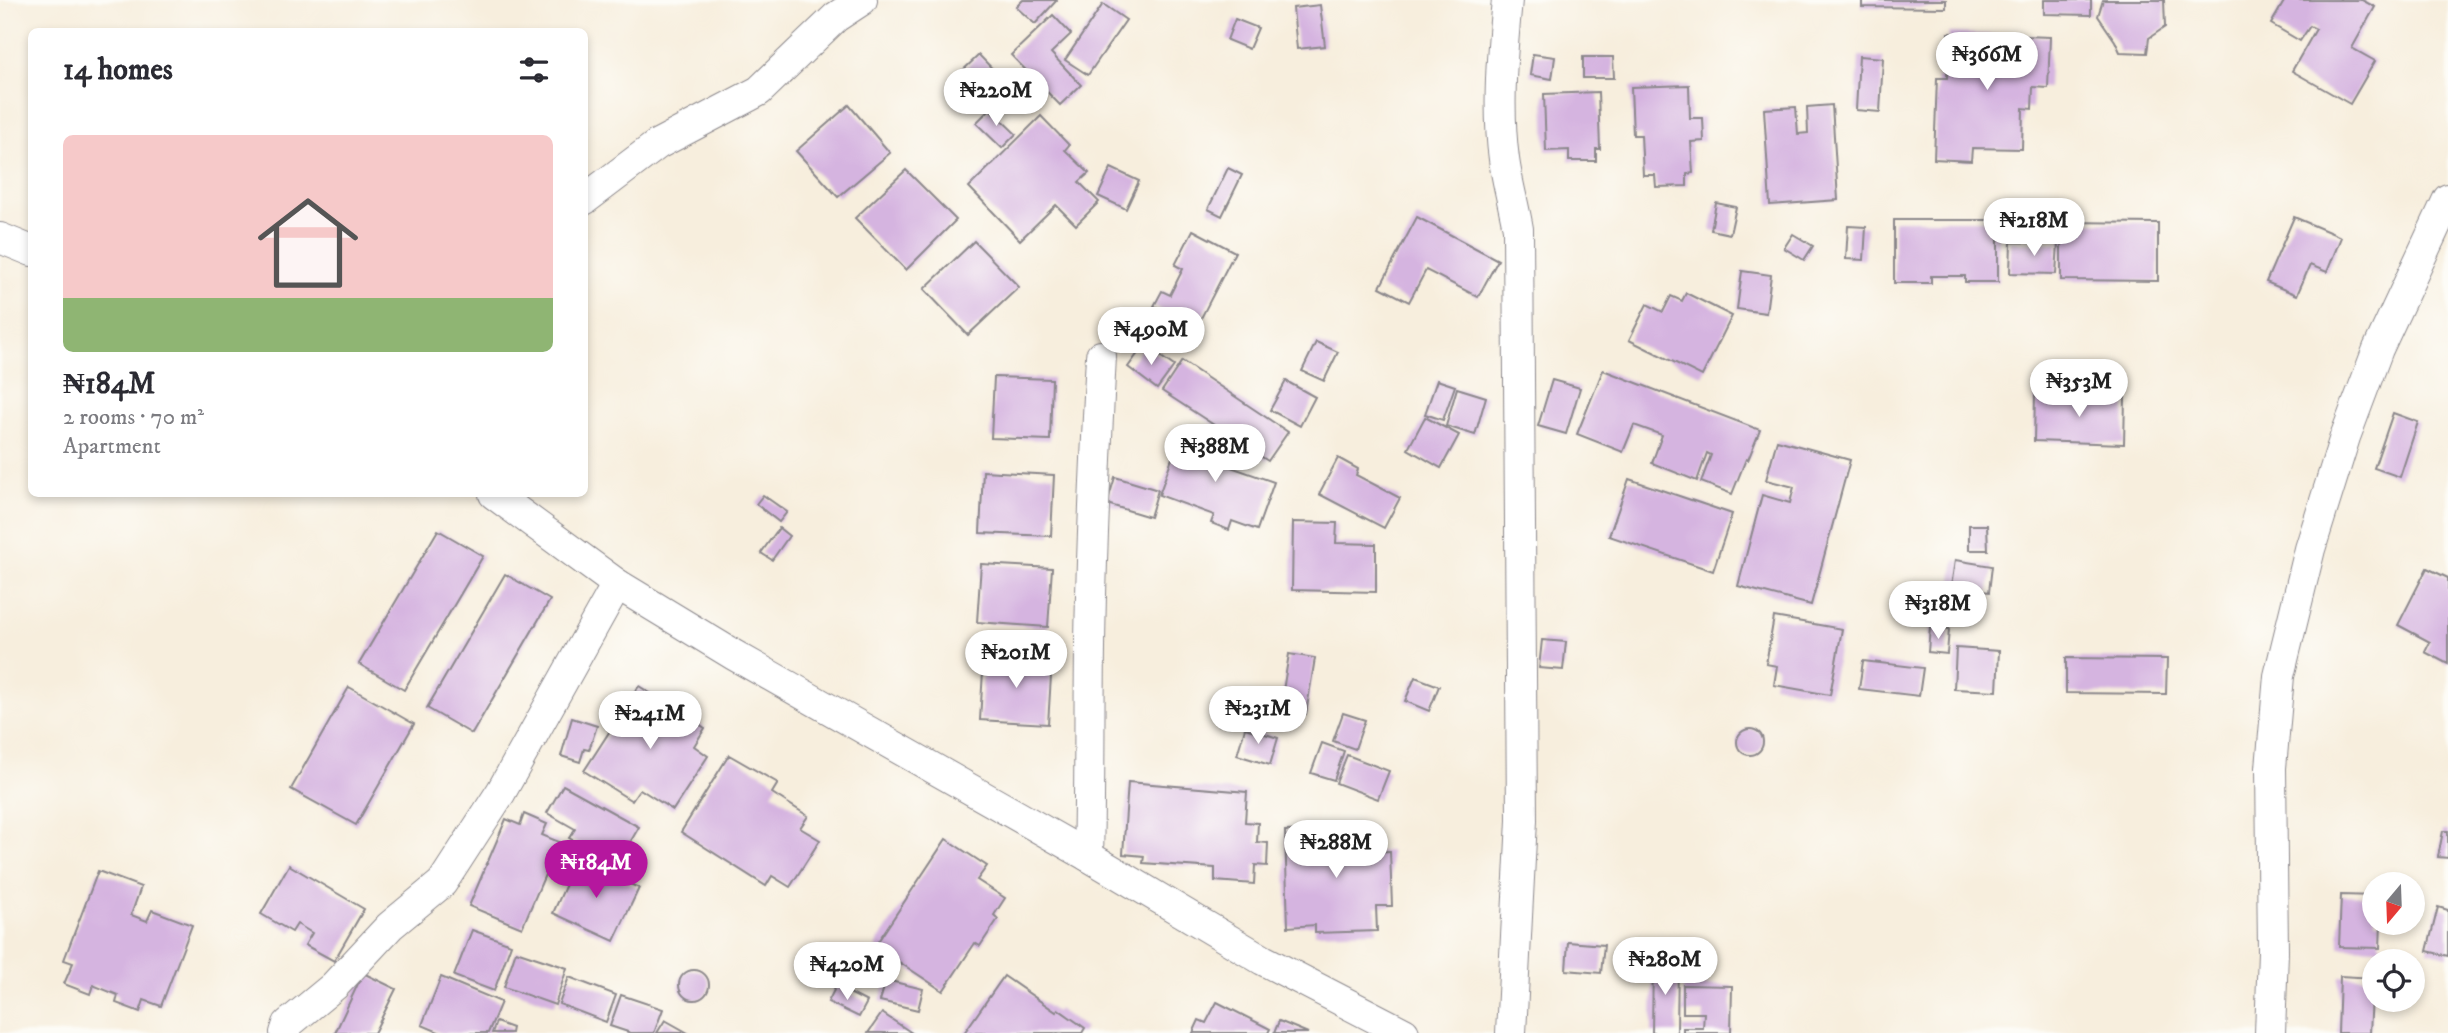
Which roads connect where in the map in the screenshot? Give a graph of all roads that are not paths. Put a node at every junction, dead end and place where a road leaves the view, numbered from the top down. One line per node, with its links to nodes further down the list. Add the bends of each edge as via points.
1 (862, 0): 3 (street, via 836,17 759,91 658,144)
2 (1507, 0): 13 (street, via 1502,46 1503,158 1518,229 1522,806)
3 (588, 197)
4 (2448, 199): 14 (street, via 2378,349 2344,437 2278,676 2271,768)
5 (0, 239): 6 (street)
6 (28, 250)
7 (1101, 356): 10 (street, via 1091,595)
8 (498, 497): 9 (street)
9 (617, 584): 10 (street); 11 (street, via 501,792 442,883 390,926 334,985 288,1024)
10 (1088, 856): 12 (street, via 1263,960)
11 (285, 1033)
12 (1404, 1033)
13 (1511, 1033)
14 (2270, 1033)

